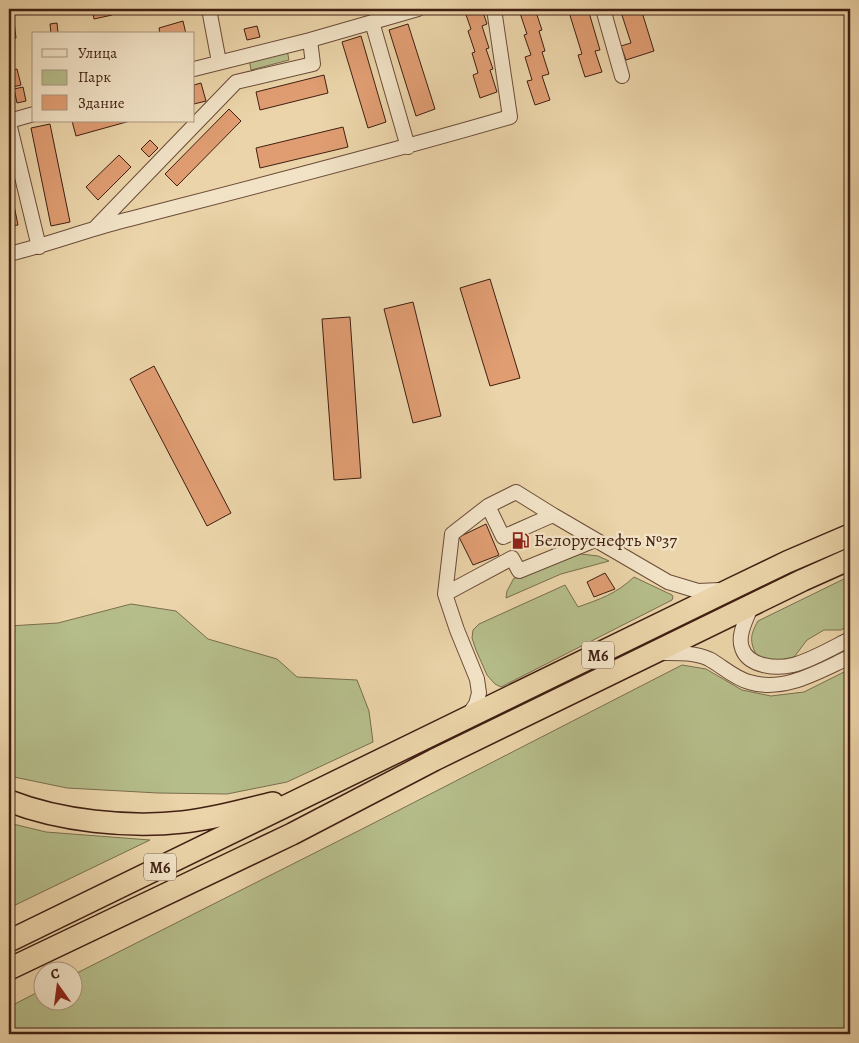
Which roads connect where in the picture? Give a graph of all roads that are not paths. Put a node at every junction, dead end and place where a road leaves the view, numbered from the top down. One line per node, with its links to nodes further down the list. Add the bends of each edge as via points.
1 (209, 9): 7 (street)
2 (418, 9): 5 (street)
3 (494, 9): 12 (street, via 510,117)
4 (603, 9): 9 (street)
5 (372, 22): 6 (street); 12 (street)
6 (310, 40): 7 (street); 13 (street, via 313,64 236,82)
7 (219, 62): 8 (street)
8 (195, 69)
9 (622, 76)
10 (32, 115): 11 (street)
11 (9, 122): 14 (street)
12 (408, 147): 13 (street)
13 (95, 228): 14 (street)
14 (39, 246): 15 (street)
15 (9, 254)
16 (488, 506): 17 (street, via 516,492); 19 (street); 24 (street, via 452,534)
17 (553, 515): 19 (street); 20 (street)
18 (850, 536): 23 (highway, М6)
19 (503, 537): 21 (street)
20 (595, 540): 21 (street, via 519,571); 23 (street, via 668,582 698,592)
21 (512, 558): 24 (street)
22 (850, 559): 25 (highway, М6)
23 (731, 589): 29 (highway, М6)
24 (445, 594): 29 (street, via 477,679 479,693 476,704)
25 (751, 606): 26 (street, via 741,637 742,648 754,662 766,666 793,665); 27 (highway, М6)
26 (850, 639)
27 (657, 653): 28 (street, via 699,655 747,682 764,685 799,680); 33 (highway, М6, via 434,760 292,834)
28 (850, 657)
29 (465, 719): 30 (highway, М6)
30 (312, 793): 31 (highway, via 217,816 154,824 65,816); 32 (highway, М6)
31 (9, 801)
32 (9, 942)
33 (9, 969)

